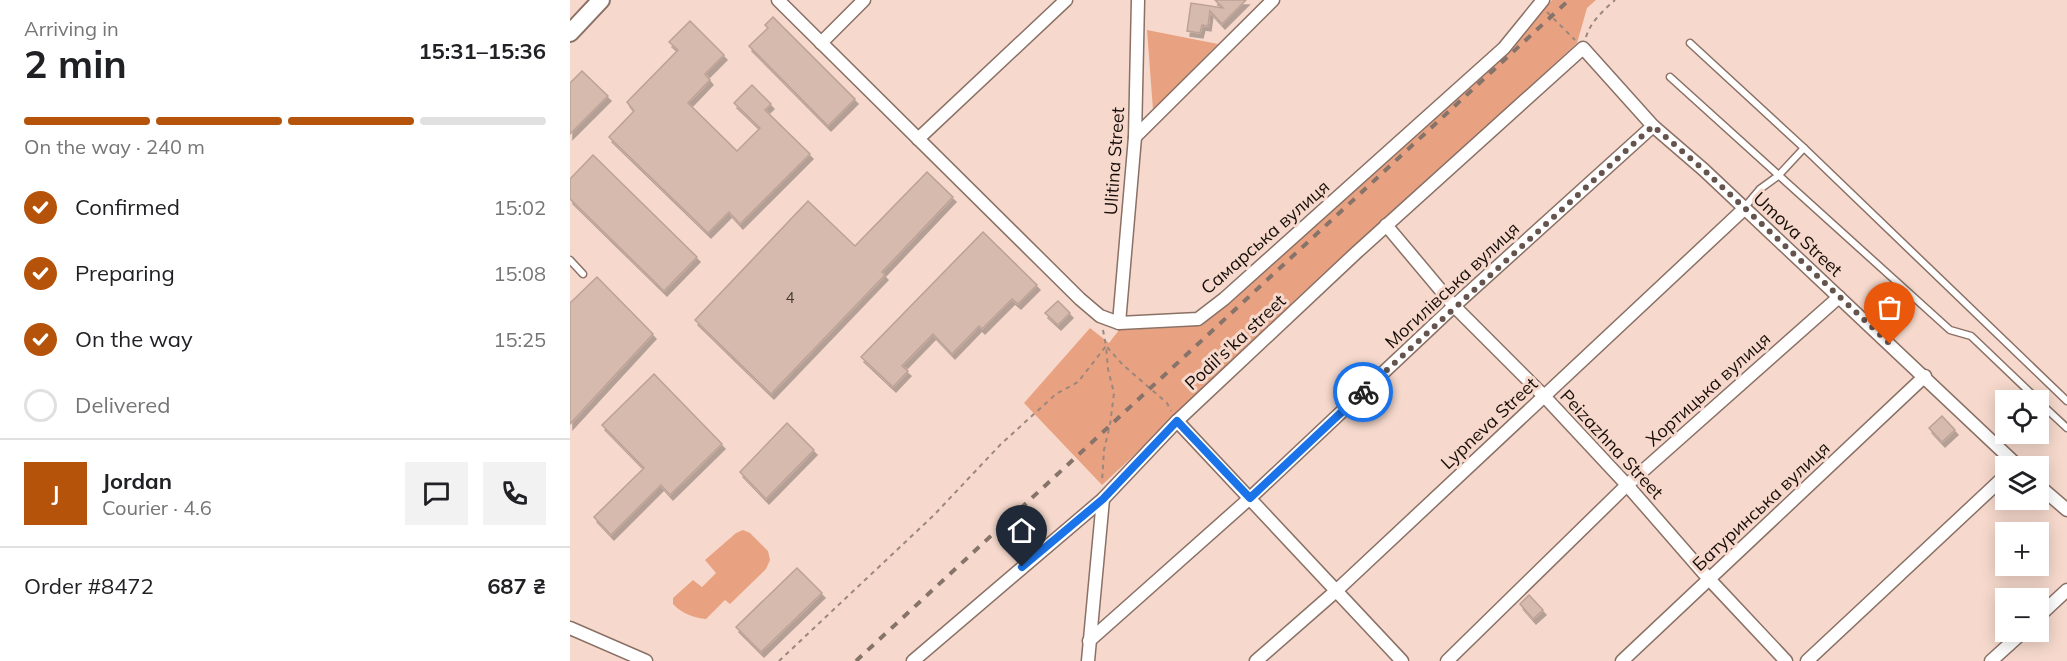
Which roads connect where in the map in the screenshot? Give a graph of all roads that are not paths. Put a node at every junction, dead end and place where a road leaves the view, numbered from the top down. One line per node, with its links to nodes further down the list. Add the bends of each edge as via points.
1 (601, 0): 8 (street)
2 (778, 0): 9 (street, Самарська вулиця)
3 (864, 0): 9 (street)
4 (1066, 0): 15 (street)
5 (1138, 0): 14 (street, Ulitina Street)
6 (1273, 0): 14 (street)
7 (1541, 2): 24 (street, Самарська вулиця, via 1504,48 1198,319)
8 (570, 33)
9 (821, 43): 15 (street, Самарська вулиця)
10 (1690, 43): 16 (lane)
11 (1583, 48): 13 (street, Umova Street); 19 (street, Podil's'ka street)
12 (1670, 77): 17 (lane)
13 (1653, 126): 18 (street, Umova Street); 23 (street, Могилівська вулиця)
14 (1135, 137): 24 (street, Ulitina Street)
15 (918, 139): 24 (street, Самарська вулиця, via 1080,299 1100,316)
16 (1804, 148): 17 (lane); 28 (lane)
17 (1778, 176): 18 (lane, via 1760,189); 26 (lane, via 1950,330 1971,336)
18 (1744, 209): 22 (street, Umova Street); 27 (street, Lypneva Street)
19 (1386, 225): 23 (street, Peizazhna Street); 30 (street, Podil's'ka street)
20 (570, 260): 21 (lane)
21 (583, 274)
22 (1839, 297): 25 (street, Umova Street); 34 (street, Хортицька вулиця)
23 (1454, 306): 27 (street, Peizazhna Street); 36 (street, Могилівська вулиця)
24 (1119, 323)
25 (1925, 376): 32 (street, Umova Street); 39 (street, Батуринська вулиця)
26 (2027, 390)
27 (1544, 396): 34 (street, Peizazhna Street); 41 (street, Lypneva Street)
28 (2067, 401)
29 (2049, 411): 31 (lane)
30 (1177, 421): 36 (street); 37 (street, Podil's'ka street)
31 (2067, 428)
32 (2007, 456)
33 (1995, 485): 54 (street)
34 (1627, 486): 39 (street, Peizazhna Street); 51 (street, Хортицька вулиця)
35 (2049, 494): 38 (street)
36 (1250, 498): 41 (street); 44 (street, Могилівська вулиця)
37 (1103, 499): 44 (street); 47 (street, Podil's'ka street)
38 (2067, 510)
39 (1709, 579): 52 (street, Батуринська вулиця); 53 (street, Peizazhna Street)
40 (2067, 590): 42 (street)
41 (1336, 591): 49 (street, Lypneva Street); 50 (street)
42 (2049, 607)
43 (570, 628): 46 (street)
44 (1089, 641): 48 (street)
45 (2012, 642): 55 (street)
46 (646, 661)
47 (913, 661)
48 (1088, 661)
49 (1256, 661)
50 (1402, 661)
51 (1447, 661)
52 (1622, 661)
53 (1786, 661)
54 (1807, 661)
55 (1991, 661)

